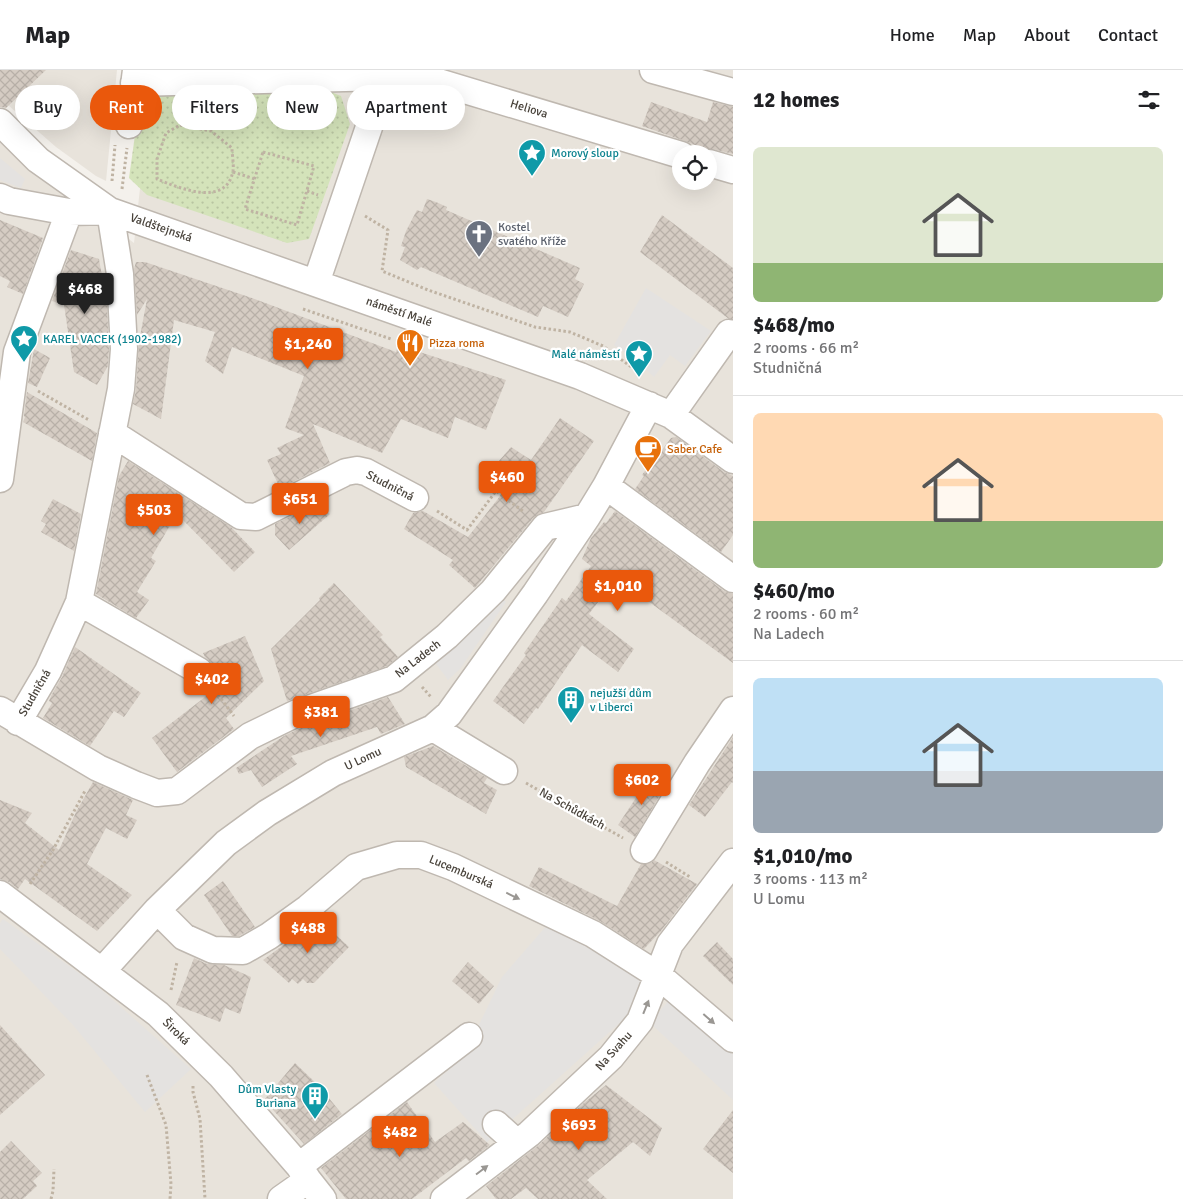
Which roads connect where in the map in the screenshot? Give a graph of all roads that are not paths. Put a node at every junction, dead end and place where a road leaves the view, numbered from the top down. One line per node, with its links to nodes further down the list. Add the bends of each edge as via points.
1 (654, 70): 4 (street)
2 (135, 76): 3 (street, Heliova)
3 (386, 77): 6 (street, Heliova, via 425,78); 12 (street)
4 (733, 92)
5 (0, 122): 9 (street, via 38,160)
6 (672, 152)
7 (717, 165): 8 (street)
8 (733, 170)
9 (114, 197): 11 (street, Valdštejnská); 12 (street, Valdštejnská); 16 (street, Studničná, via 124,349 121,389)
10 (0, 198): 11 (street, Valdštejnská)
11 (69, 212): 14 (street)
12 (316, 283): 15 (street, náměstí Malé, via 580,376)
13 (731, 334): 15 (street)
14 (10, 359): 18 (street)
15 (660, 410): 17 (street, náměstí Malé); 19 (street)
16 (112, 433): 20 (street, Studničná, via 240,516 256,517 346,472 357,470); 23 (street, Studničná)
17 (733, 460)
18 (0, 479)
19 (606, 486): 21 (street); 22 (street)
20 (415, 498)
21 (587, 517): 26 (street, Na Ladech, via 545,527 493,591 447,636 394,679 297,713 250,736 178,791 157,793 136,786 98,768); 27 (street, U Lomu, via 474,681 449,714)
22 (733, 579)
23 (79, 602): 24 (street); 26 (street, Studničná, via 48,671)
24 (199, 671)
25 (733, 710): 29 (street)
26 (9, 716)
27 (433, 728): 28 (street); 32 (street, U Lomu, via 333,773 267,813 226,843)
28 (504, 771)
29 (644, 850)
30 (733, 862): 34 (street, Na Svahu, via 670,944)
31 (0, 894): 33 (street, Široká)
32 (157, 910): 33 (street, U Lomu); 34 (street, Lucemburská, one-way to 34, via 184,937 214,950 243,951 308,908 356,867 397,855 420,855 453,867 592,934)
33 (102, 971): 39 (street, Široká, via 158,1014 221,1076)
34 (659, 976): 36 (street, Lucemburská, one-way to 36); 38 (street, Na Svahu, one-way to 34, via 611,1057 640,1021)
35 (470, 1036): 39 (street)
36 (733, 1040)
37 (496, 1124): 38 (street)
38 (517, 1143): 41 (street, Na Svahu, one-way to 38)
39 (310, 1182): 40 (street)
40 (281, 1199)
41 (444, 1199)

